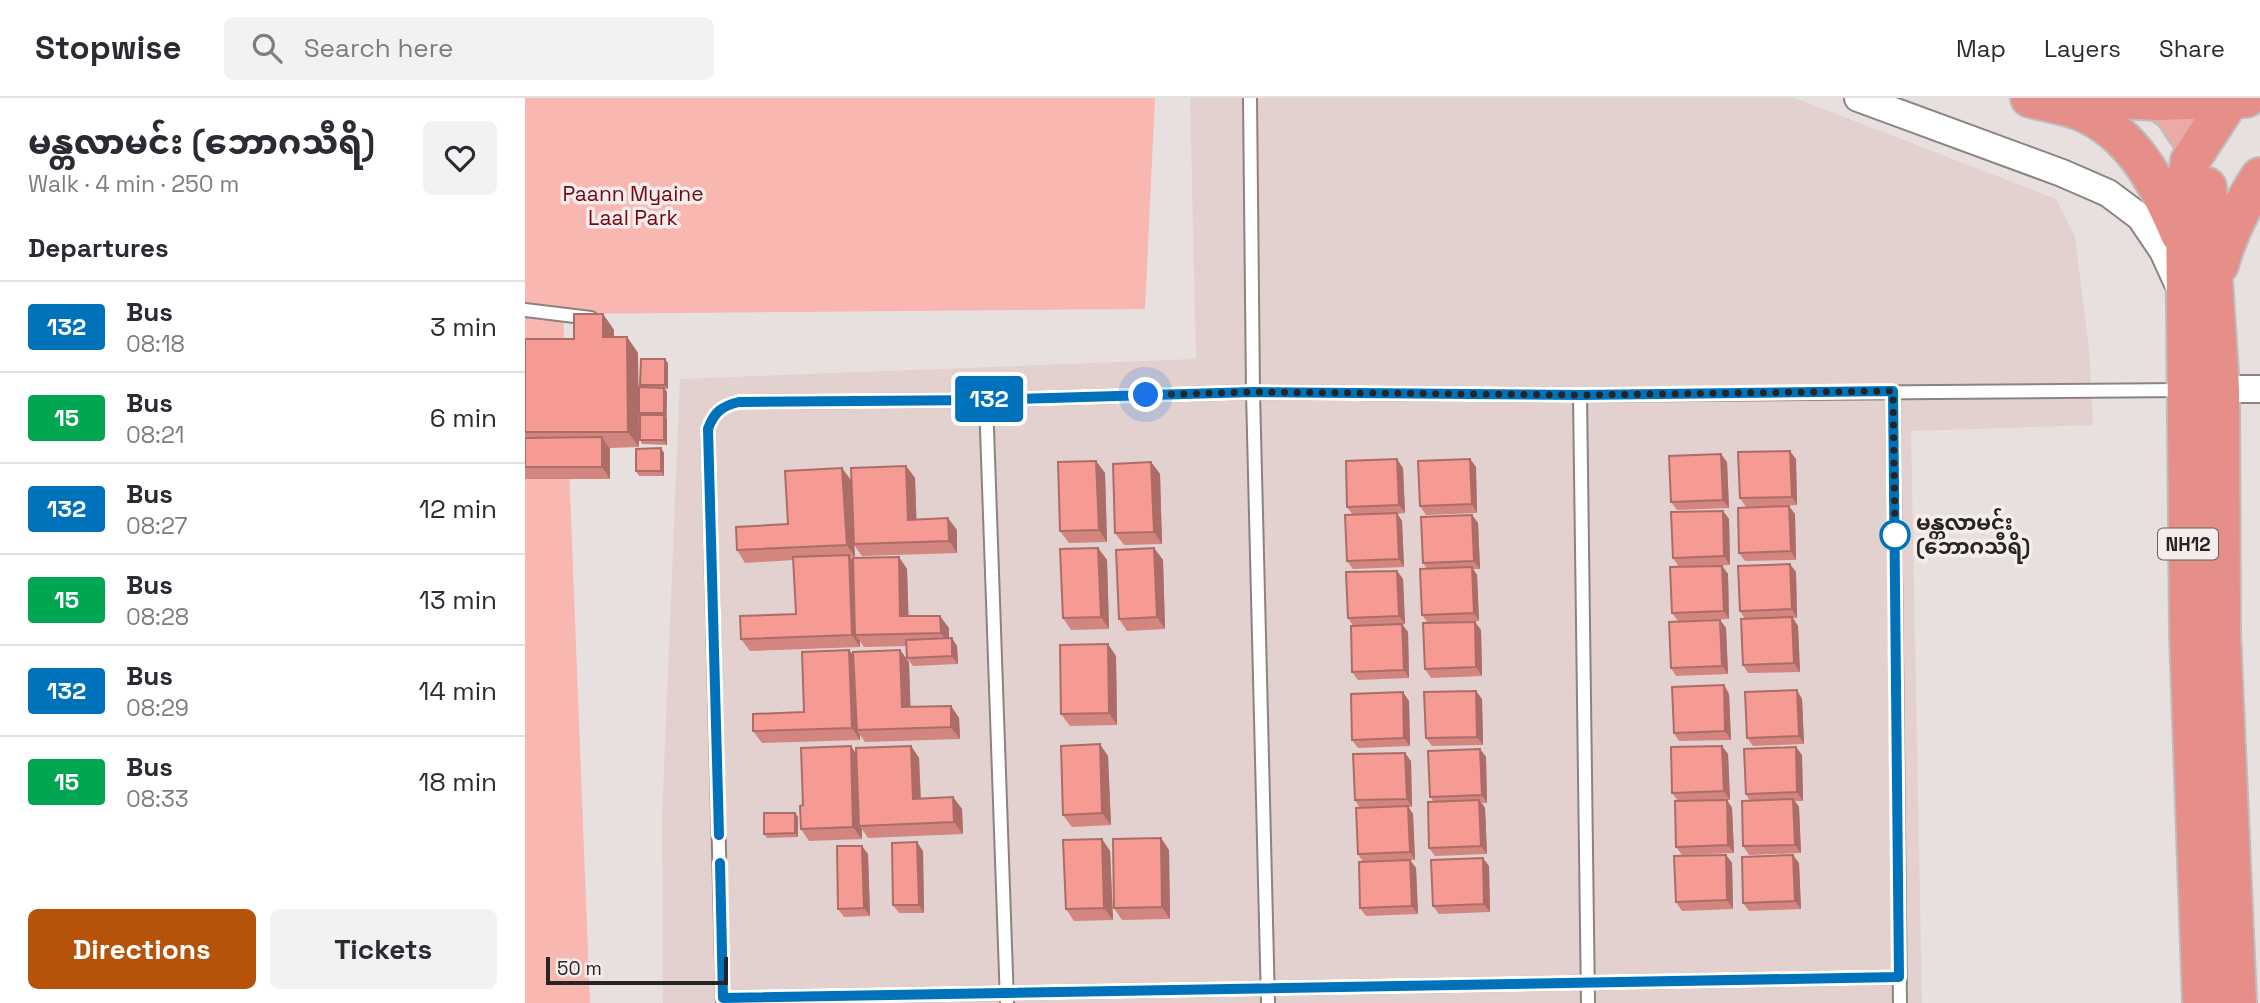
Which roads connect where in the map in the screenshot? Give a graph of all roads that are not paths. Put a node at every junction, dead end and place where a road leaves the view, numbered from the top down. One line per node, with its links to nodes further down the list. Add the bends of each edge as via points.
1 (1250, 98): 16 (lane)
2 (1858, 98): 10 (street, via 2108,193 2140,217)
3 (2030, 98): 9 (highway, via 2079,111 2112,130 2141,158 2164,194)
4 (2104, 98): 6 (highway)
5 (2236, 98): 6 (highway, NH12); 7 (highway, NH12)
6 (2155, 99): 7 (main road, via 2173,111)
7 (2197, 147): 9 (highway, NH12, via 2190,161); 10 (highway, NH12, via 2209,196)
8 (2260, 177): 10 (highway, NH12)
9 (2184, 243): 10 (highway, NH12)
10 (2200, 292): 14 (highway, NH12)
11 (525, 310): 12 (lane)
12 (606, 320)
13 (2260, 388): 14 (street)
14 (2204, 389): 15 (lane); 19 (highway, NH12)
15 (1893, 391): 17 (lane); 20 (lane)
16 (1253, 392): 17 (lane); 18 (lane); 22 (lane)
17 (1580, 395): 21 (lane)
18 (986, 400): 23 (lane); 24 (lane, via 739,402 724,406 713,416 708,429)
19 (2205, 634): 27 (highway, NH12); 28 (highway, NH12)
20 (1899, 977): 21 (lane); 26 (lane)
21 (1588, 984): 22 (lane); 25 (lane)
22 (1268, 996): 23 (lane)
23 (1007, 998): 24 (lane)
24 (723, 1000)
25 (1588, 1003)
26 (1900, 1003)
27 (2202, 1003)
28 (2237, 1003)

